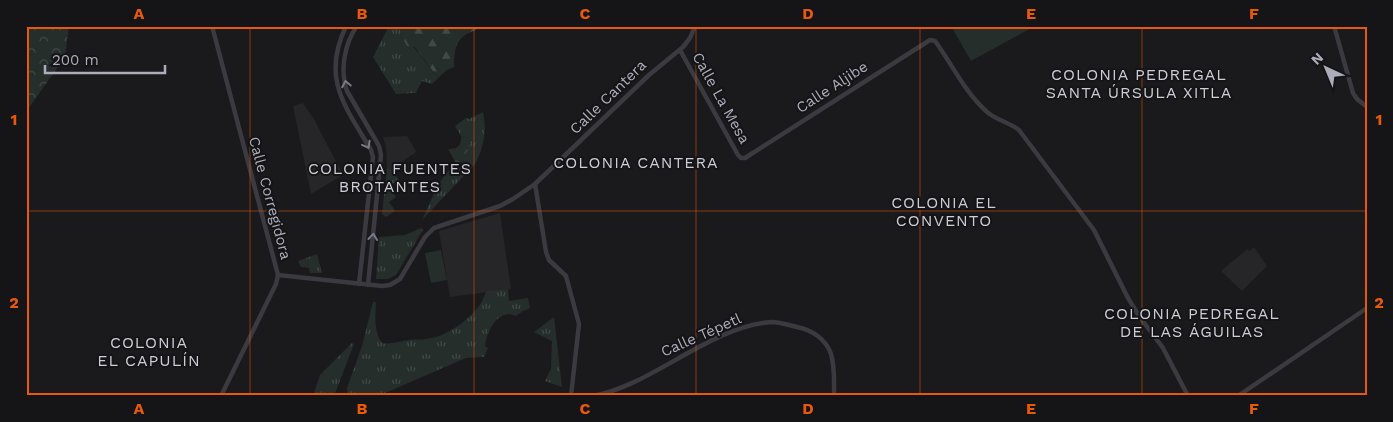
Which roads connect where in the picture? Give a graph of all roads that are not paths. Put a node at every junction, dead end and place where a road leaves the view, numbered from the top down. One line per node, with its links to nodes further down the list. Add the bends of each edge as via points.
1 (212, 26): 12 (street, Calle Corregidora)
2 (346, 26): 10 (street, one-way to 10, via 336,54 336,79 341,100 373,156)
3 (357, 26): 11 (street, one-way to 3, via 379,146 347,92 345,81 347,45)
4 (695, 26): 6 (street, Calle Cantera)
5 (1334, 26): 7 (street, via 1353,93)
6 (680, 50): 8 (street, Calle La Mesa); 9 (street, Calle Cantera, via 649,75)
7 (1367, 107)
8 (741, 158): 20 (street, Calle Aljibe, via 930,40 937,42 959,80 979,104 988,113 1019,130 1094,230 1128,298 1163,348)
9 (535, 184): 14 (street, Calle Cantera, via 500,206 434,228 400,279 390,285); 17 (street, via 546,252 549,260 566,276 579,324)
10 (369, 198): 11 (street); 13 (street)
11 (377, 199): 14 (street, one-way to 11)
12 (278, 275): 13 (street, Calle Cantera); 16 (street, Calle Corregidora)
13 (359, 284): 14 (street, Calle Cantera)
14 (368, 285)
15 (1367, 308): 21 (street)
16 (221, 396)
17 (571, 396)
18 (593, 396): 19 (street, Calle Tépetl, via 624,386 726,334 773,322 807,329 825,344 833,368)
19 (834, 396)
20 (1188, 396)
21 (1238, 396)

